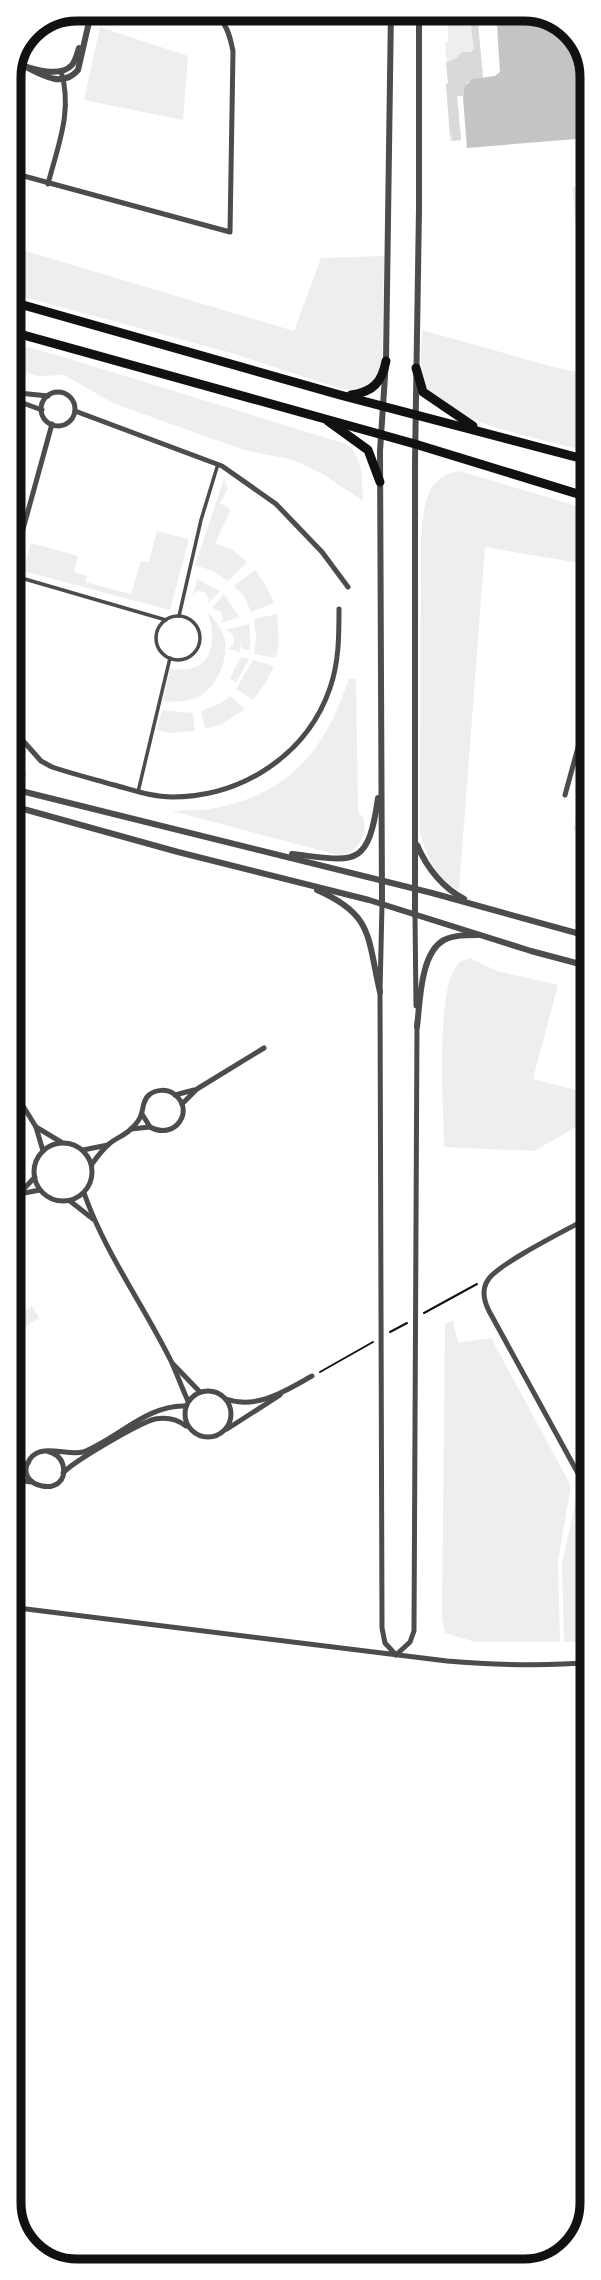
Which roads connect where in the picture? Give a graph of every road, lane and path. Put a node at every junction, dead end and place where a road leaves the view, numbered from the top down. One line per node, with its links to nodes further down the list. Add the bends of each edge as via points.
1 (221, 21): 10 (street, via 228,29 233,51 230,232)
2 (391, 21): 13 (street)
3 (419, 21): 14 (street)
4 (89, 22): 7 (street, via 75,60); 8 (street, via 78,70)
5 (22, 65): 7 (street)
6 (22, 66): 8 (street)
7 (61, 71): 8 (street)
8 (63, 80): 10 (street, via 67,112)
9 (21, 176): 10 (street)
10 (48, 184)
11 (21, 304): 16 (highway)
12 (21, 334): 23 (highway)
13 (386, 360): 16 (highway, via 375,387); 19 (street)
14 (416, 369): 22 (street); 25 (highway, via 424,392)
15 (21, 393): 17 (street)
16 (341, 394): 19 (highway)
17 (48, 396): 20 (street); 21 (street, via 64,393 73,400)
18 (21, 402): 20 (street)
19 (383, 406): 22 (highway); 26 (street)
20 (42, 410): 24 (street)
21 (75, 411): 24 (street, via 67,423); 29 (street)
22 (415, 413): 25 (highway); 27 (street)
23 (324, 418): 26 (highway); 30 (highway, via 368,450)
24 (52, 424): 32 (street)
25 (484, 432): 28 (highway)
26 (381, 434): 27 (highway); 30 (street)
27 (415, 444): 31 (highway); 46 (street)
28 (580, 458)
29 (218, 464): 34 (street, via 276,504); 36 (street)
30 (380, 482): 41 (street)
31 (580, 495)
32 (21, 535)
33 (21, 581): 37 (street)
34 (348, 587)
35 (339, 609): 43 (street, via 331,686 318,717 295,747 266,771 208,793 173,797)
36 (180, 616): 37 (street); 38 (street, via 197,626 199,646 184,659)
37 (166, 620): 38 (street, via 156,639 160,651)
38 (170, 658): 43 (street)
39 (21, 738): 43 (street, via 52,767)
40 (580, 740): 44 (street)
41 (381, 779): 47 (street, via 373,831 357,856); 48 (street)
42 (21, 791): 47 (street)
43 (138, 792)
44 (565, 795)
45 (21, 808): 49 (street)
46 (416, 838): 50 (street); 52 (street, via 421,854 446,888)
47 (268, 852): 48 (street)
48 (382, 880): 50 (street); 51 (street)
49 (299, 883): 51 (street); 57 (street, via 336,899 359,917)
50 (416, 889): 52 (street); 53 (street)
51 (382, 904): 53 (street); 57 (street)
52 (478, 906): 55 (street)
53 (415, 915): 54 (street); 58 (street)
54 (482, 934): 56 (street); 58 (street, via 456,936 437,946 424,975)
55 (580, 934)
56 (580, 964)
57 (380, 992): 104 (street, via 382,1628 385,1643)
58 (417, 1027): 104 (street, via 414,1631)
59 (264, 1048): 60 (street)
60 (197, 1089): 61 (street); 63 (street)
61 (175, 1095): 63 (street); 64 (street, via 155,1091 145,1100)
62 (21, 1103): 65 (street)
63 (182, 1104): 66 (street, via 182,1117 174,1128)
64 (142, 1114): 66 (street); 67 (street)
65 (36, 1127): 68 (street); 71 (street)
66 (150, 1127): 67 (street)
67 (131, 1129): 69 (street)
68 (62, 1143): 70 (street); 71 (street)
69 (108, 1145): 70 (street); 72 (street)
70 (83, 1150): 72 (street)
71 (43, 1151): 73 (street)
72 (92, 1164): 76 (street, via 91,1182)
73 (34, 1177): 74 (street); 75 (street)
74 (40, 1190): 77 (street); 78 (street, via 50,1198)
75 (21, 1192)
76 (84, 1193): 78 (street); 79 (street)
77 (21, 1194)
78 (70, 1201): 79 (street)
79 (93, 1219): 86 (street)
80 (580, 1223): 81 (street)
81 (490, 1276): 82 (path); 96 (street, via 484,1292 489,1311)
82 (426, 1312)
83 (414, 1319): 84 (path)
84 (390, 1332)
85 (378, 1339): 87 (path)
86 (171, 1362): 89 (street); 91 (street)
87 (312, 1376): 88 (street)
88 (286, 1391): 90 (street, via 253,1403); 93 (street)
89 (200, 1392): 90 (street, via 211,1391); 91 (street)
90 (226, 1399): 93 (street, via 231,1417)
91 (187, 1403): 92 (street, via 185,1420); 94 (street, via 148,1416 83,1452)
92 (190, 1429): 93 (street, via 208,1437); 99 (street, via 173,1419 153,1420)
93 (220, 1433)
94 (47, 1451): 95 (street, via 36,1453); 99 (street, via 62,1461)
95 (28, 1462): 97 (street); 102 (street, via 28,1475)
96 (573, 1463): 98 (street); 100 (street)
97 (21, 1465)
98 (580, 1469)
99 (63, 1473): 102 (street, via 52,1486)
100 (580, 1474)
101 (21, 1481): 102 (street)
102 (35, 1484)
103 (21, 1608): 104 (street)
104 (396, 1655): 105 (street, via 502,1665)
105 (580, 1663)

